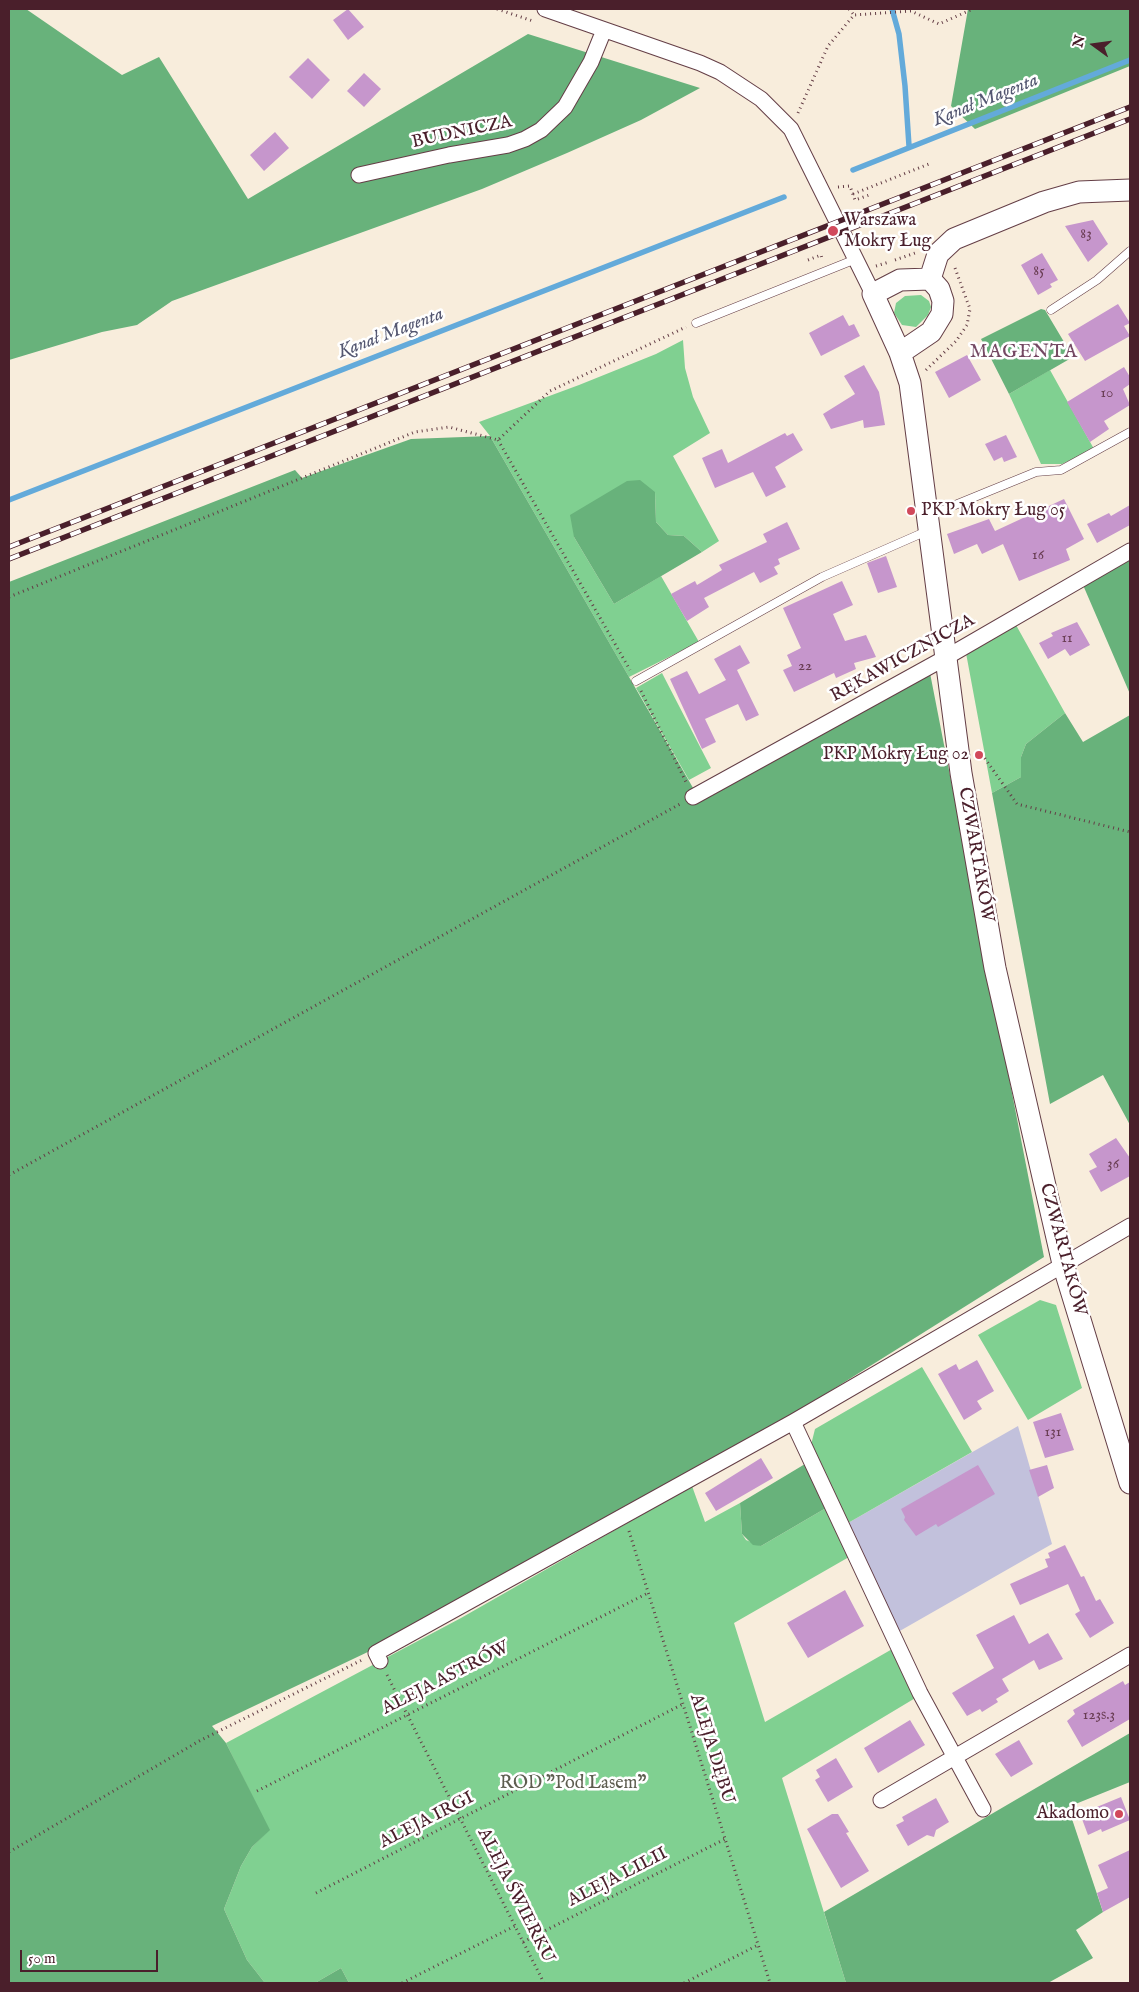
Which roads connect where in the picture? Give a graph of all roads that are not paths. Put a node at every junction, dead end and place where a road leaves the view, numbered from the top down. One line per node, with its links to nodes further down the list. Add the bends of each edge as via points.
1 (545, 9): 2 (street, CZWARTAKÓW)
2 (604, 30): 3 (street, BUDNICZA, via 591,62 565,107 541,130 508,145); 6 (street, CZWARTAKÓW, via 693,60 720,72 760,99 790,129)
3 (359, 175)
4 (1130, 190): 7 (street, via 1079,192 1044,202 954,239 938,254)
5 (1130, 251): 9 (lane, via 1097,280)
6 (856, 259): 8 (street, CZWARTAKÓW); 10 (lane)
7 (930, 279): 8 (street, via 900,280); 11 (street, via 939,288 942,314 931,332)
8 (873, 294): 11 (street, CZWARTAKÓW)
9 (1051, 310)
10 (696, 322)
11 (900, 353): 13 (street, CZWARTAKÓW, via 910,383)
12 (1130, 432): 13 (lane, via 1061,470 1036,472)
13 (928, 524): 15 (street, CZWARTAKÓW); 16 (lane, via 822,577)
14 (1130, 551): 15 (street, RĘKAWICZNICZA)
15 (945, 658): 17 (street, RĘKAWICZNICZA); 19 (street, CZWARTAKÓW, via 971,838 996,968)
16 (636, 681)
17 (693, 797)
18 (1130, 1226): 19 (street)
19 (1063, 1264): 20 (street); 21 (street, CZWARTAKÓW)
20 (793, 1422): 23 (street); 24 (street, via 920,1693)
21 (1130, 1483)
22 (1130, 1655): 24 (street)
23 (378, 1657)
24 (954, 1758): 25 (street); 26 (street)
25 (881, 1800)
26 (982, 1809)

